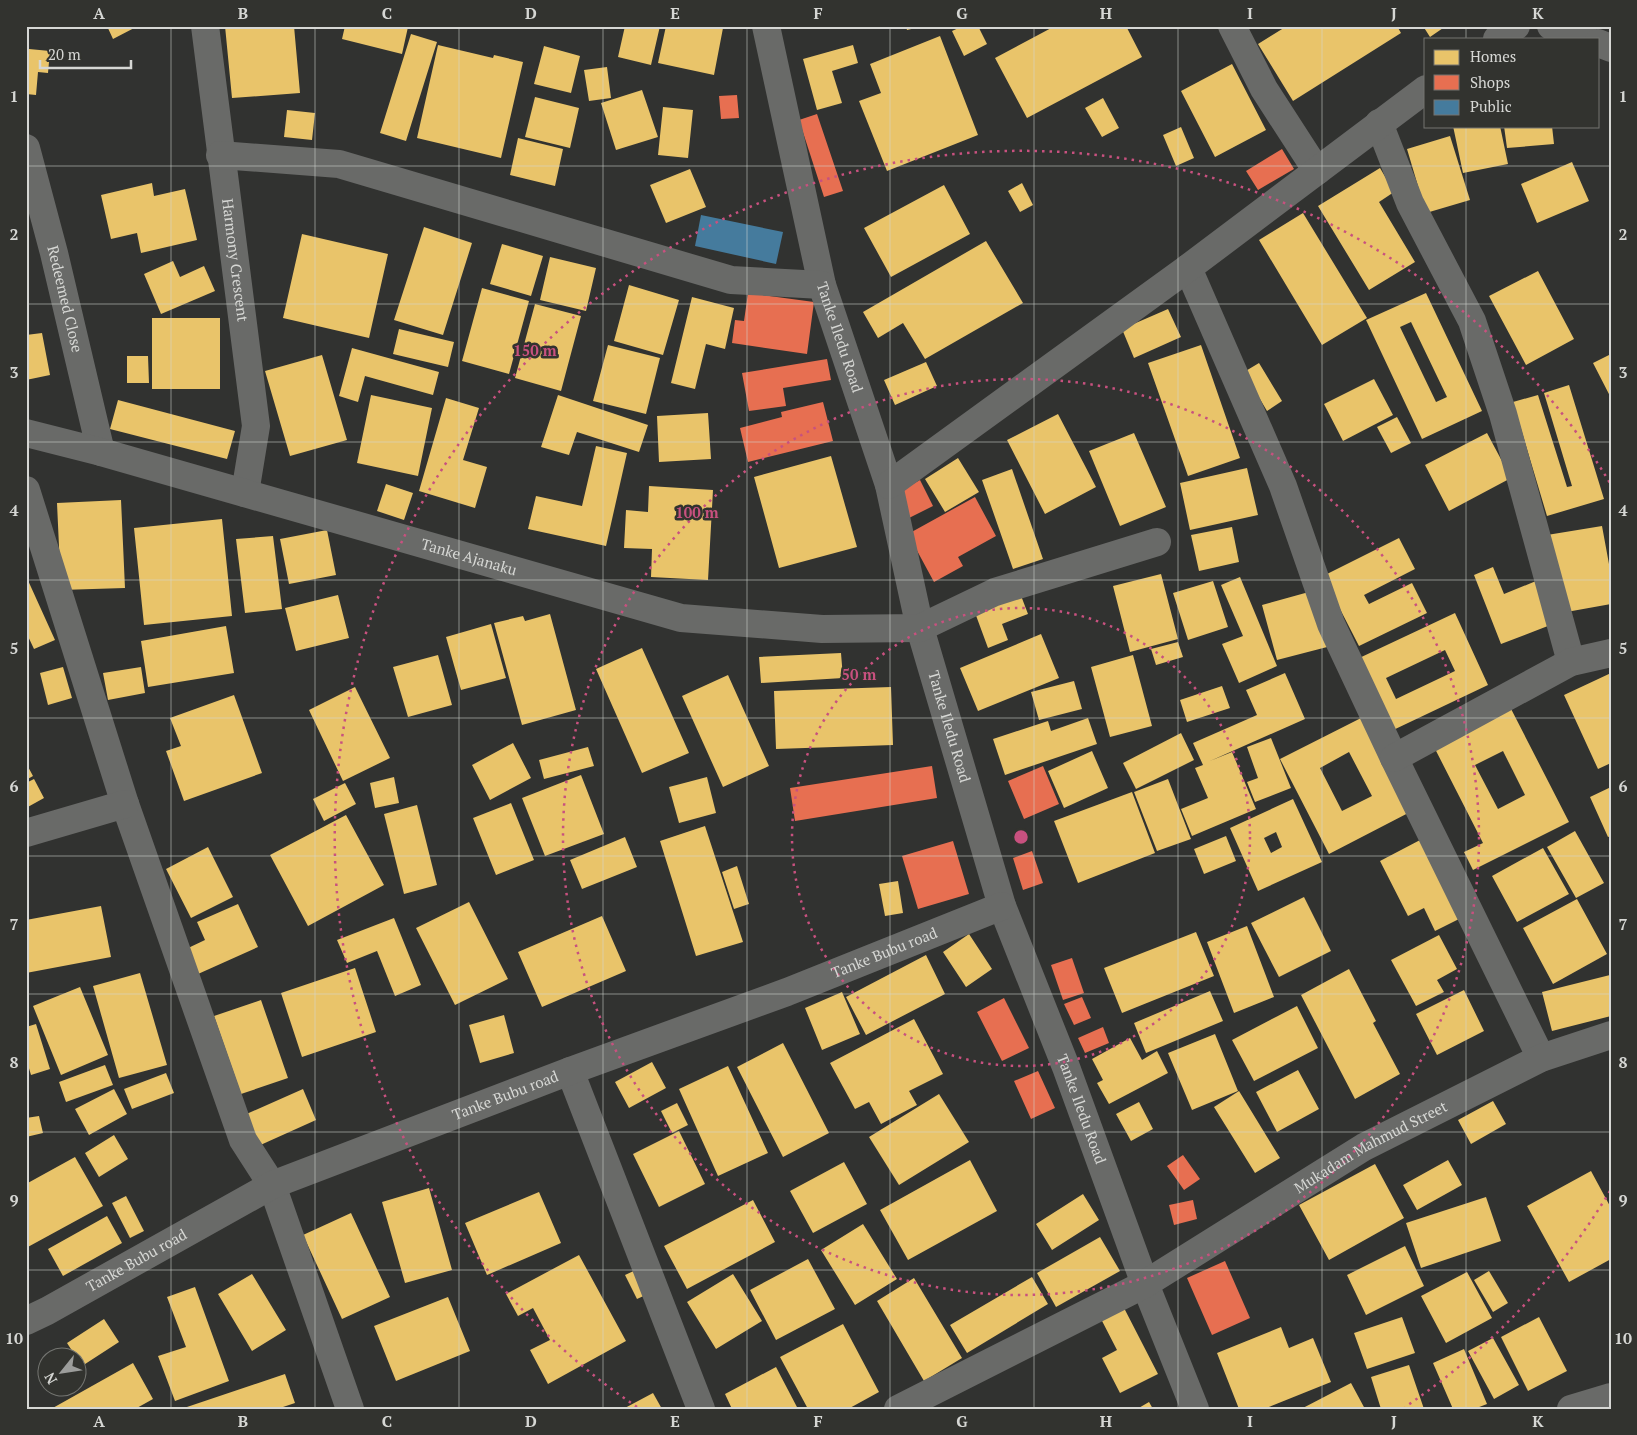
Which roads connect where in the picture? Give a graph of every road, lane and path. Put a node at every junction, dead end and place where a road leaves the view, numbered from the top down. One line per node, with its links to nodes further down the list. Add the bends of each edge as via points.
1 (205, 26): 11 (street, Harmony Crescent)
2 (766, 26): 14 (street, Tanke Iledu Road)
3 (1232, 26): 12 (street, via 1264,89)
4 (1516, 26): 6 (street)
5 (1551, 26): 7 (street)
6 (1498, 38)
7 (1583, 38)
8 (1424, 90): 9 (street)
9 (1379, 124): 12 (street); 23 (street, via 1410,203 1472,321 1503,414)
10 (26, 148): 16 (street, Redeemed Close)
11 (220, 155): 14 (street, via 339,164 731,280); 19 (street, Harmony Crescent, via 256,426)
12 (1317, 171): 13 (street)
13 (1188, 268): 17 (street); 24 (street, via 1283,486 1331,624)
14 (822, 285): 17 (street, Tanke Iledu Road)
15 (26, 433): 16 (street, Tanke Ajanaku)
16 (101, 452): 19 (street, Tanke Ajanaku)
17 (889, 485): 21 (street, Tanke Iledu Road)
18 (26, 490): 25 (street)
19 (245, 493): 21 (street, Tanke Ajanaku, via 680,618 822,629)
20 (1157, 542): 21 (street, via 996,592)
21 (920, 628): 27 (street, Tanke Iledu Road)
22 (1611, 653): 23 (street)
23 (1571, 662): 24 (street)
24 (1394, 758): 29 (street)
25 (125, 804): 26 (street); 31 (street, via 243,1140)
26 (26, 833)
27 (1002, 906): 30 (street, Tanke Bubu road, via 787,992); 32 (street, Tanke Iledu Road, via 1066,1068)
28 (1611, 1035): 29 (street, Mukadam Mahmud Street)
29 (1542, 1058): 32 (street, Mukadam Mahmud Street, via 1364,1147)
30 (570, 1070): 31 (street, Tanke Bubu road); 36 (street)
31 (272, 1185): 33 (street, Tanke Bubu road); 35 (street)
32 (1145, 1284): 37 (street, Mukadam Mahmud Street); 38 (street, Tanke Iledu Road)
33 (26, 1321)
34 (1611, 1397): 39 (street)
35 (350, 1409)
36 (701, 1409)
37 (898, 1409)
38 (1195, 1409)
39 (1571, 1409)

